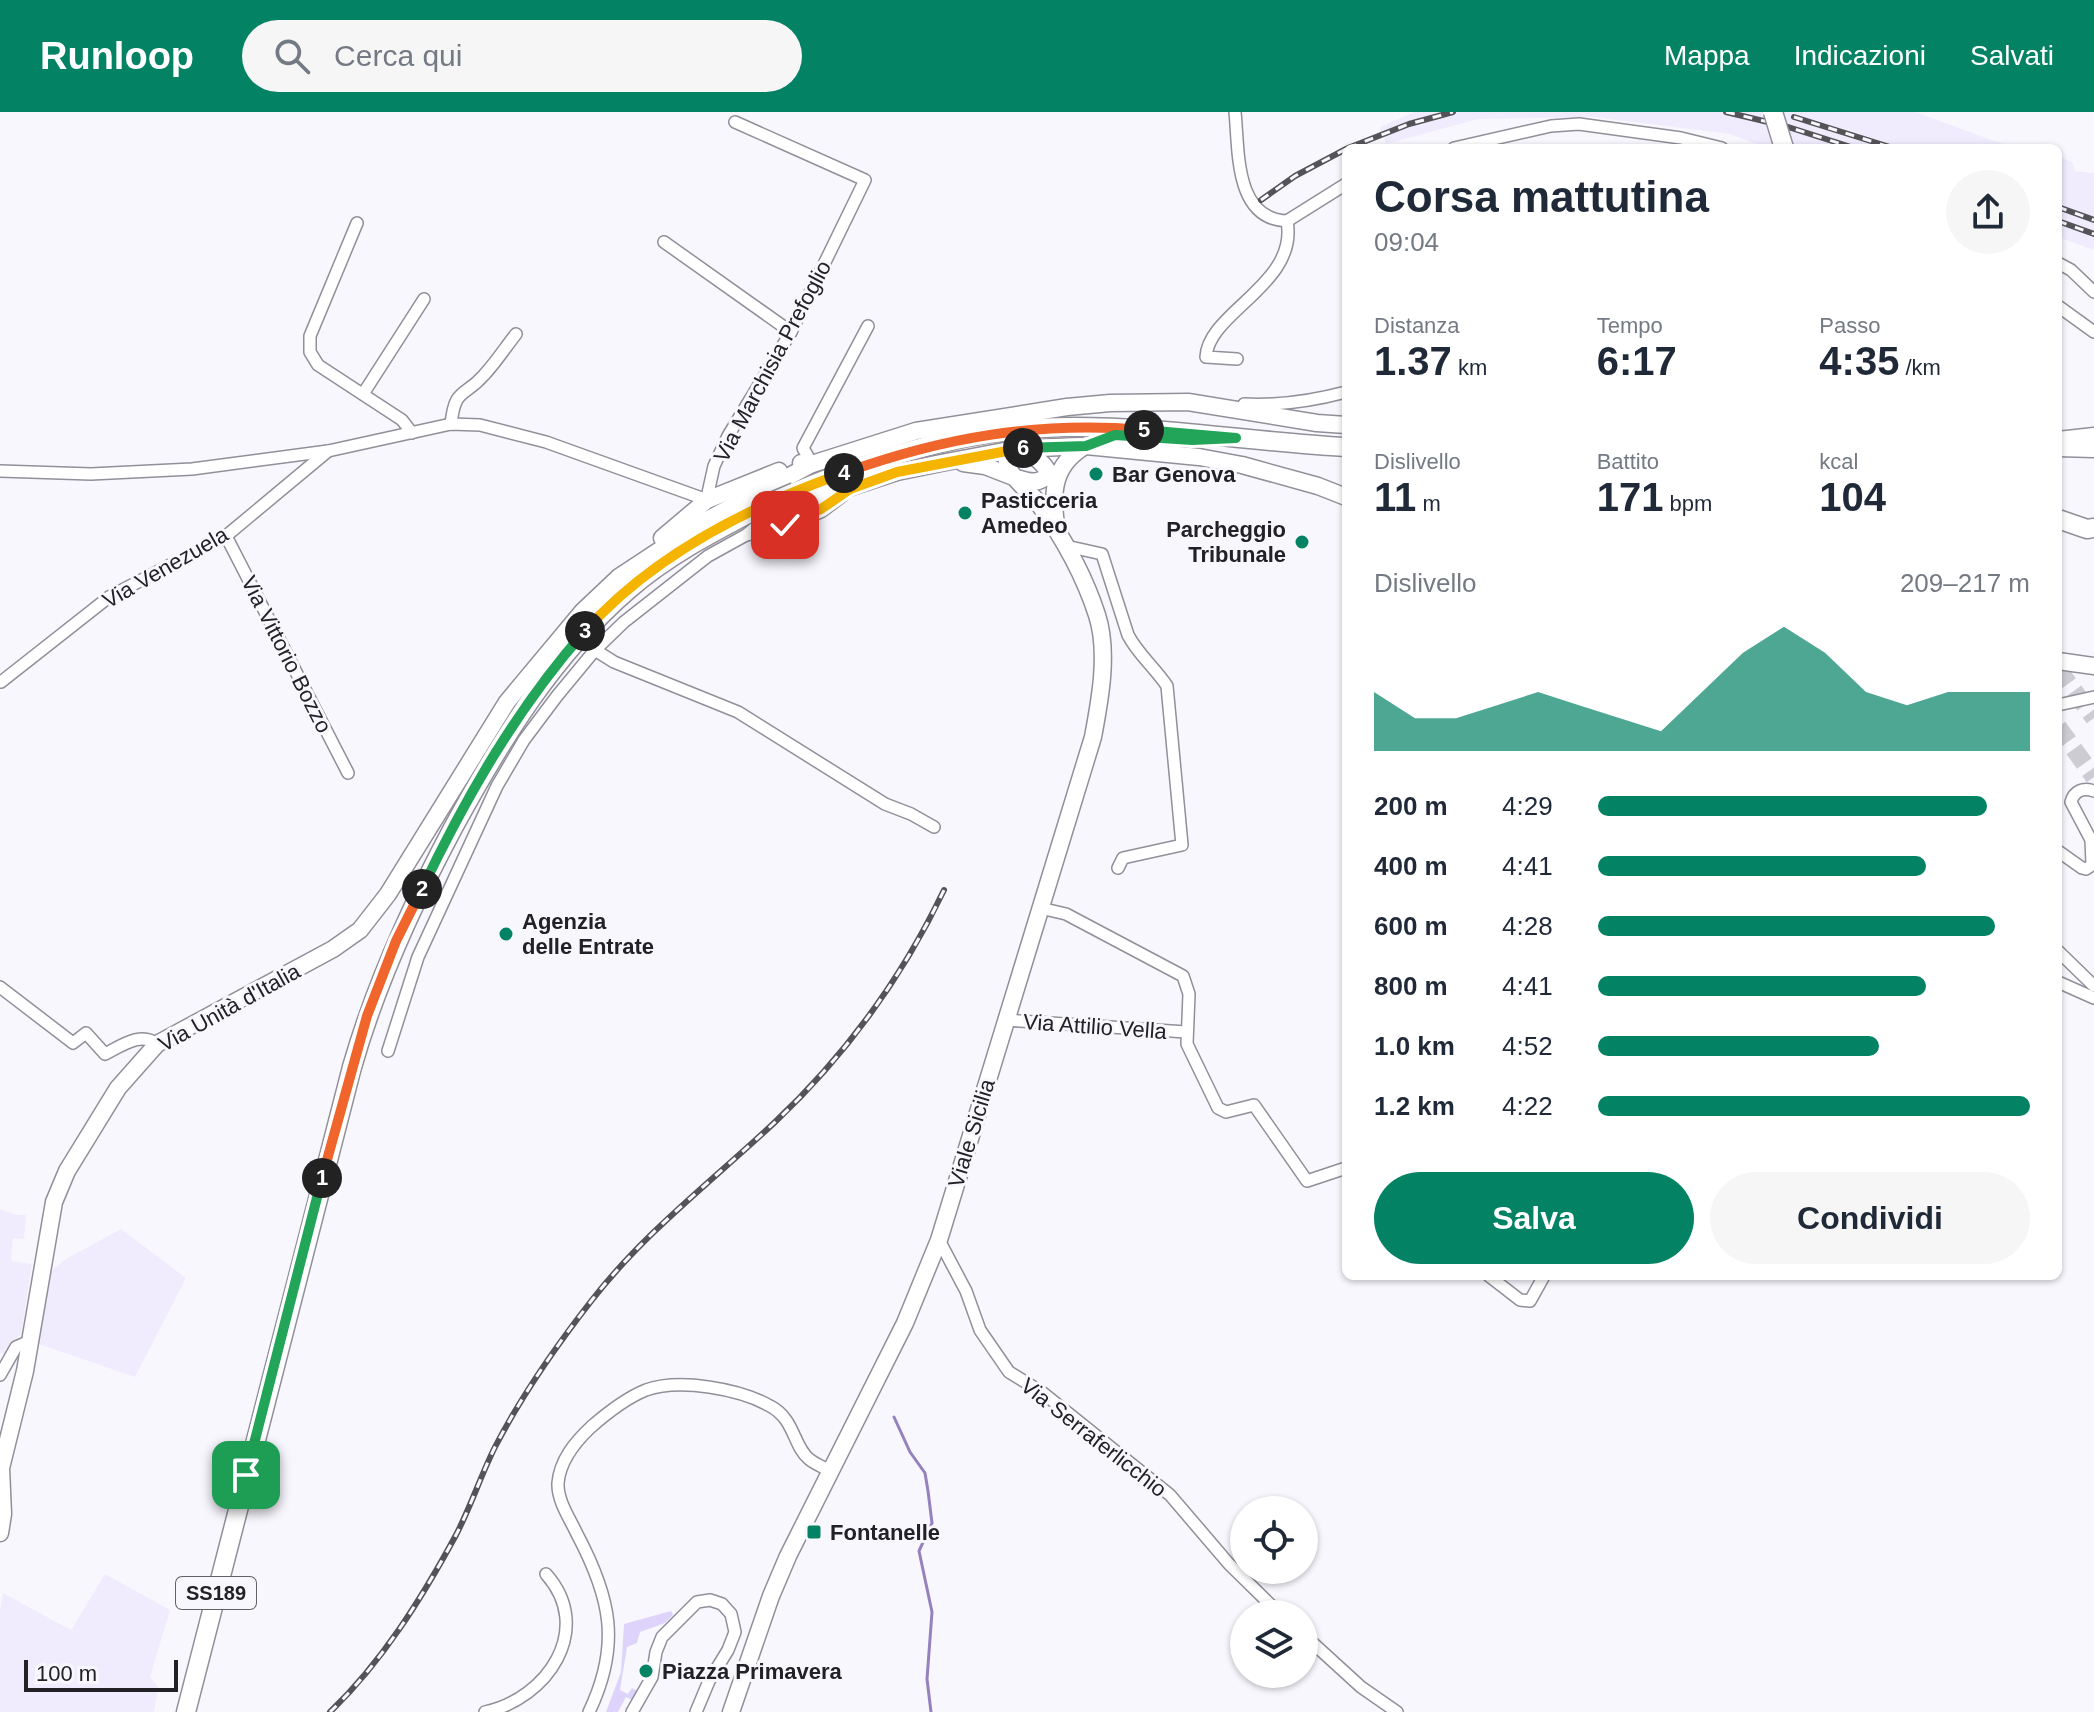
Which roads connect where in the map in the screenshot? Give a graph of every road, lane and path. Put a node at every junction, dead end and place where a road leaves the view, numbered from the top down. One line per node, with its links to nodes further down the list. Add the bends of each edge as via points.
1 (1235, 112): 8 (street, via 1249,197 1262,213)
2 (1773, 112): 6 (main road, bridge)
3 (735, 122): 16 (street, Via Marchisia Prefoglio, via 865,180)
4 (1472, 144): 5 (street, via 1579,124)
5 (1706, 144)
6 (1783, 144)
7 (1342, 187): 8 (street)
8 (1287, 221): 19 (street, via 1290,236 1279,264 1206,348 1206,357)
9 (357, 223): 21 (street, via 309,344 318,365)
10 (664, 242): 16 (street)
11 (2062, 265): 12 (street)
12 (2094, 292)
13 (424, 299): 21 (street)
14 (2062, 309): 17 (street)
15 (868, 326): 37 (street, via 803,448)
16 (791, 332): 39 (street, Via Marchisia Prefoglio, via 728,436)
17 (2094, 332)
18 (516, 334): 23 (street, via 482,378 457,396)
19 (1237, 359)
20 (1342, 393): 22 (street, via 1272,406)
21 (363, 394): 26 (street)
22 (1188, 402): 24 (street, Via Unità d'Italia); 37 (street, Via Unità d'Italia, via 1067,407 916,431)
23 (451, 424): 26 (street, Via Venezuela); 45 (street, Via Venezuela, via 480,425 546,442)
24 (1342, 425)
25 (2062, 432): 27 (street)
26 (412, 433): 35 (street, Via Venezuela)
27 (2094, 434): 29 (street)
28 (1236, 438): 30 (main road); 34 (street, via 1115,435); 42 (main road, via 1113,428 1019,430 889,457)
29 (2062, 439)
30 (1342, 447)
31 (2062, 447): 32 (main road)
32 (2094, 448)
33 (1015, 449): 34 (street); 36 (street); 40 (street, via 1006,461); 41 (street, via 1038,459)
34 (1079, 449): 41 (street); 43 (street, via 1199,457)
35 (328, 451): 38 (street, Via Venezuela, via 192,469); 47 (street, Via Venezuela)
36 (945, 462): 40 (street, via 985,466); 42 (street, via 850,489)
37 (812, 464): 42 (street, Via Unità d'Italia, via 803,462)
38 (0, 471)
39 (712, 478): 44 (street); 45 (street, Via Marchisia Prefoglio)
40 (1017, 478): 41 (street); 49 (street)
41 (1051, 479): 49 (street)
42 (792, 493): 44 (street, Via Unità d'Italia); 46 (main road, bridge); 46 (street, Via Unità d'Italia)
43 (1342, 495)
44 (731, 498): 45 (street, Via Unità d'Italia); 46 (street, Via Unità d'Italia); 48 (street, Via Unità d'Italia)
45 (707, 500): 48 (street); 50 (street, Via Unità d'Italia)
46 (775, 507): 51 (street, via 746,535 670,583); 83 (main road, SS189, via 667,560 630,588 565,654 486,767 396,941 367,1016)
47 (226, 536): 54 (street, Via Venezuela, via 109,597); 57 (street, Via Vittorio Bozzo)
48 (673, 540): 50 (street, Via Unità d'Italia)
49 (1062, 540): 61 (street, via 1102,554 1133,646 1167,686 1182,845 1123,858); 62 (street, Viale Sicilia, via 1098,617 1102,656 1093,737)
50 (632, 568): 70 (street, Via Unità d'Italia, via 582,612 507,702 388,894 360,930)
51 (595, 650): 59 (street, via 738,712 885,804); 71 (street, via 524,740 497,786 418,957)
52 (2062, 662): 53 (street)
53 (2094, 666)
54 (1, 682)
55 (2094, 697): 56 (street)
56 (2062, 704)
57 (348, 773)
58 (2094, 791): 60 (street, via 2082,789 2071,802 2091,840 2092,865 2082,868)
59 (934, 827)
60 (2062, 854)
61 (1118, 868)
62 (1040, 908): 68 (street, Viale Sicilia); 69 (street, Via Attilio Vella, via 1066,914 1183,976 1189,994)
63 (2062, 955): 65 (street)
64 (2062, 984): 67 (street)
65 (2094, 986)
66 (0, 987): 70 (street, via 73,1043 86,1033 105,1054 135,1039)
67 (2094, 998)
68 (1005, 1020): 69 (street, Via Attilio Vella); 73 (street, Viale Sicilia)
69 (1186, 1032): 72 (street, Via Attilio Vella, via 1221,1111 1254,1105 1307,1181)
70 (157, 1044): 76 (street, Via Unità d'Italia, via 118,1088 59,1189)
71 (388, 1051)
72 (1342, 1169)
73 (939, 1240): 78 (street, Viale Sicilia, via 905,1323); 81 (street, Via Serraferlicchio, via 980,1330 1009,1372 1170,1495)
74 (1494, 1280): 75 (street, via 1520,1300 1530,1301)
75 (1542, 1280)
76 (30, 1341): 77 (street, via 16,1347); 79 (street, Via Unità d'Italia, via 1,1468)
77 (0, 1375)
78 (830, 1471): 85 (street, via 807,1458 779,1411 709,1387 642,1392 576,1442 558,1487 606,1598 609,1636 605,1673); 88 (street, Viale Sicilia, via 771,1596)
79 (0, 1533)
80 (546, 1574): 84 (street, via 560,1593 566,1642 536,1687 508,1707)
81 (1266, 1600)
82 (1318, 1648): 89 (street)
83 (186, 1712)
84 (485, 1712)
85 (589, 1712)
86 (632, 1712): 87 (street, via 652,1677 656,1652 668,1630 704,1600 722,1604 734,1619 735,1632)
87 (696, 1712)
88 (731, 1712)
89 (1397, 1712)

